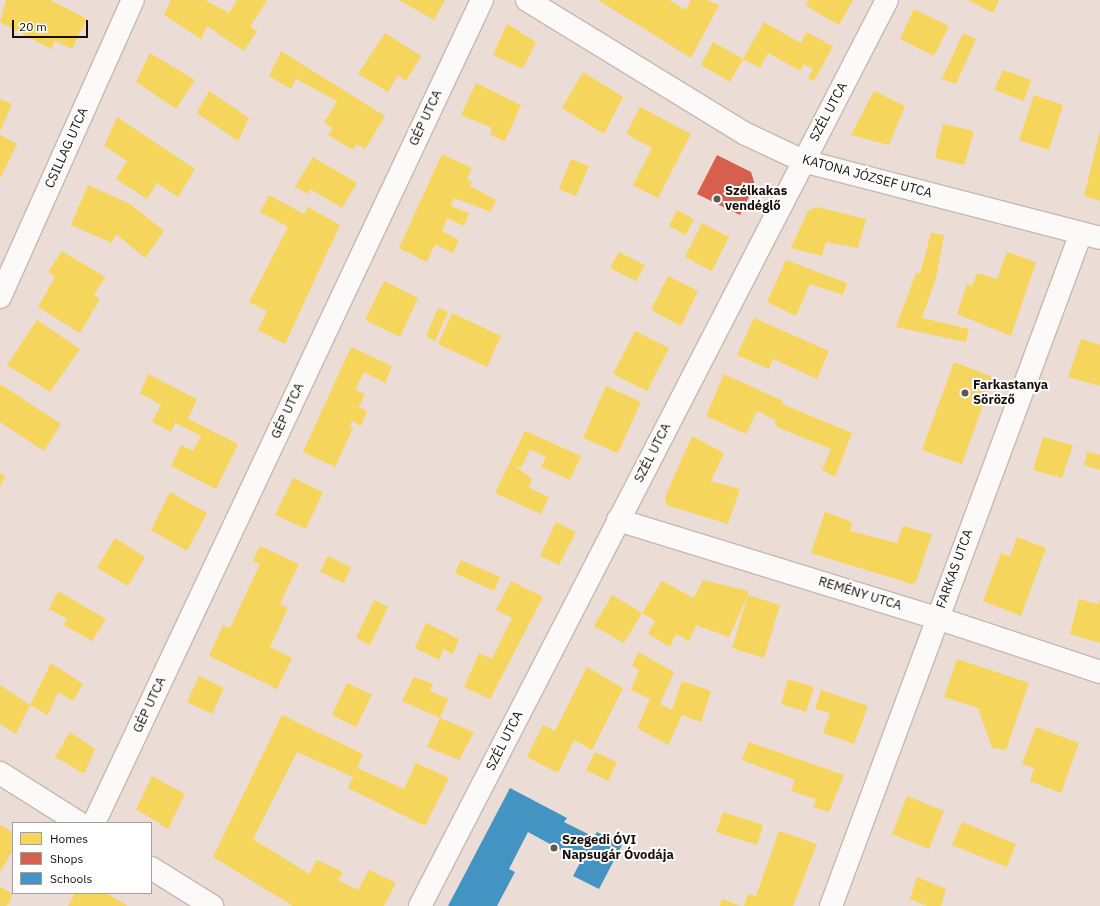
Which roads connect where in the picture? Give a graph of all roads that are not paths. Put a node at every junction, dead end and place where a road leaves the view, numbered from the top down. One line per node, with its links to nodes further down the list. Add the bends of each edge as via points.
1 (133, 0): 7 (street, CSILLAG UTCA)
2 (482, 0): 13 (street, GÉP UTCA)
3 (527, 0): 5 (street, KATONA JÓZSEF UTCA, via 746,134)
4 (887, 0): 5 (street, SZÉL UTCA)
5 (803, 161): 6 (street, KATONA JÓZSEF UTCA); 8 (street, SZÉL UTCA)
6 (1090, 236): 9 (street, FARKAS UTCA)
7 (0, 297)
8 (618, 520): 9 (street, REMÉNY UTCA); 16 (street, SZÉL UTCA)
9 (937, 618): 10 (street, REMÉNY UTCA); 17 (street, FARKAS UTCA)
10 (1100, 672)
11 (0, 773): 12 (street)
12 (77, 822)
13 (94, 822)
14 (152, 869): 15 (street)
15 (212, 906)
16 (420, 906)
17 (831, 906)

